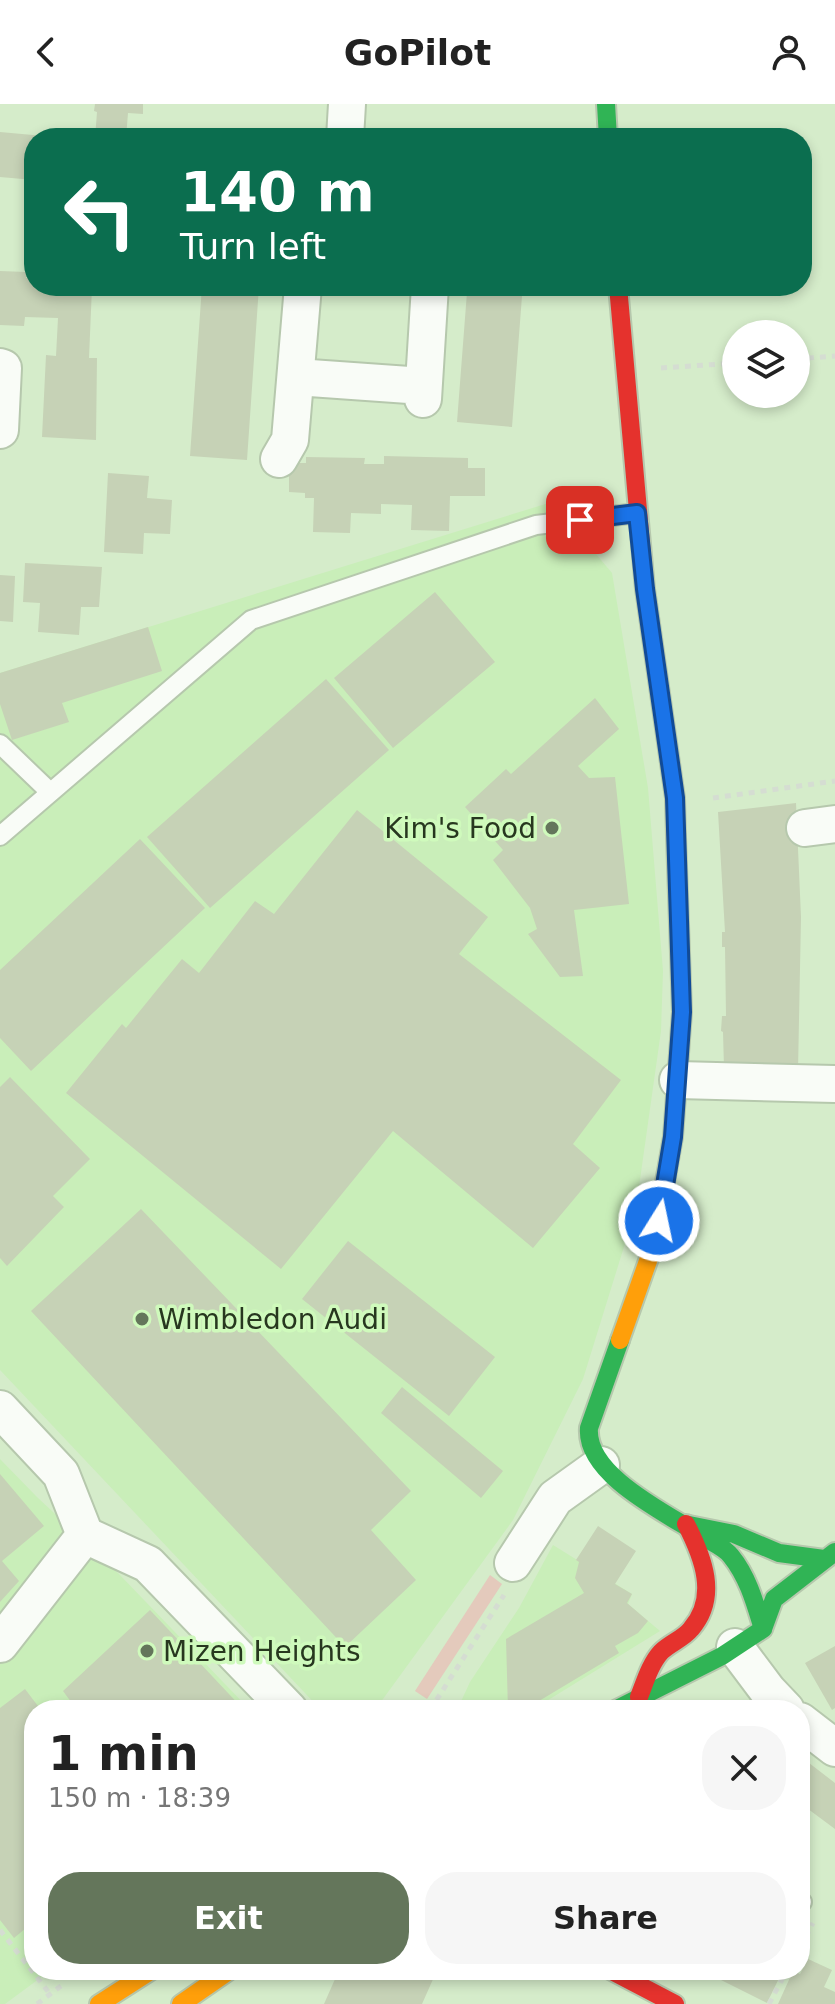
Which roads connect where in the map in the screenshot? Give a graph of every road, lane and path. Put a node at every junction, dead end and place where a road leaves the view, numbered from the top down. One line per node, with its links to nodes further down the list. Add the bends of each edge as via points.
1 (347, 104): 3 (street)
2 (606, 104): 4 (main road)
3 (346, 128)
4 (607, 128)
5 (302, 296): 13 (street)
6 (429, 296): 13 (street, via 423,392)
7 (619, 296): 12 (main road)
8 (835, 356): 9 (path)
9 (810, 358)
10 (722, 364): 12 (path)
11 (0, 367): 14 (street)
12 (624, 373): 16 (main road)
13 (296, 377): 15 (street, via 290,440)
14 (0, 430)
15 (279, 459)
16 (637, 513): 19 (lane, via 536,525 251,620); 20 (main road)
17 (0, 744): 19 (lane)
18 (835, 781): 20 (path)
19 (50, 792): 21 (lane)
20 (675, 804): 22 (main road, via 682,1012)
21 (0, 836)
22 (678, 1080): 23 (street); 25 (main road, via 654,1244 589,1428 588,1441)
23 (835, 1084)
24 (0, 1409): 27 (street, via 61,1474)
25 (601, 1465): 26 (main road, via 615,1480); 29 (street, via 555,1498)
26 (686, 1524): 28 (main road, via 734,1534 779,1553); 31 (main road, via 729,1553 750,1587); 33 (main road, via 707,1568 707,1593 689,1631 658,1654)
27 (85, 1535): 32 (street); 34 (street, via 148,1564)
28 (829, 1555): 31 (main road, via 774,1599)
29 (513, 1563): 35 (path, via 509,1586)
30 (789, 1620): 31 (main road)
31 (749, 1638): 33 (main road); 37 (street, via 768,1691)
32 (0, 1644)
33 (639, 1697): 36 (main road)
34 (279, 1700)
35 (436, 1700)
36 (633, 1700)
37 (777, 1700)
38 (810, 1729): 39 (street)
39 (835, 1748)
40 (0, 1930): 41 (path)
41 (24, 1961)
42 (39, 1980): 47 (path, via 50,1994)
43 (136, 1980): 48 (main road)
44 (216, 1980): 49 (main road)
45 (629, 1980): 50 (main road)
46 (782, 1980): 51 (path)
47 (37, 2004)
48 (99, 2004)
49 (181, 2004)
50 (675, 2004)
51 (769, 2004)

